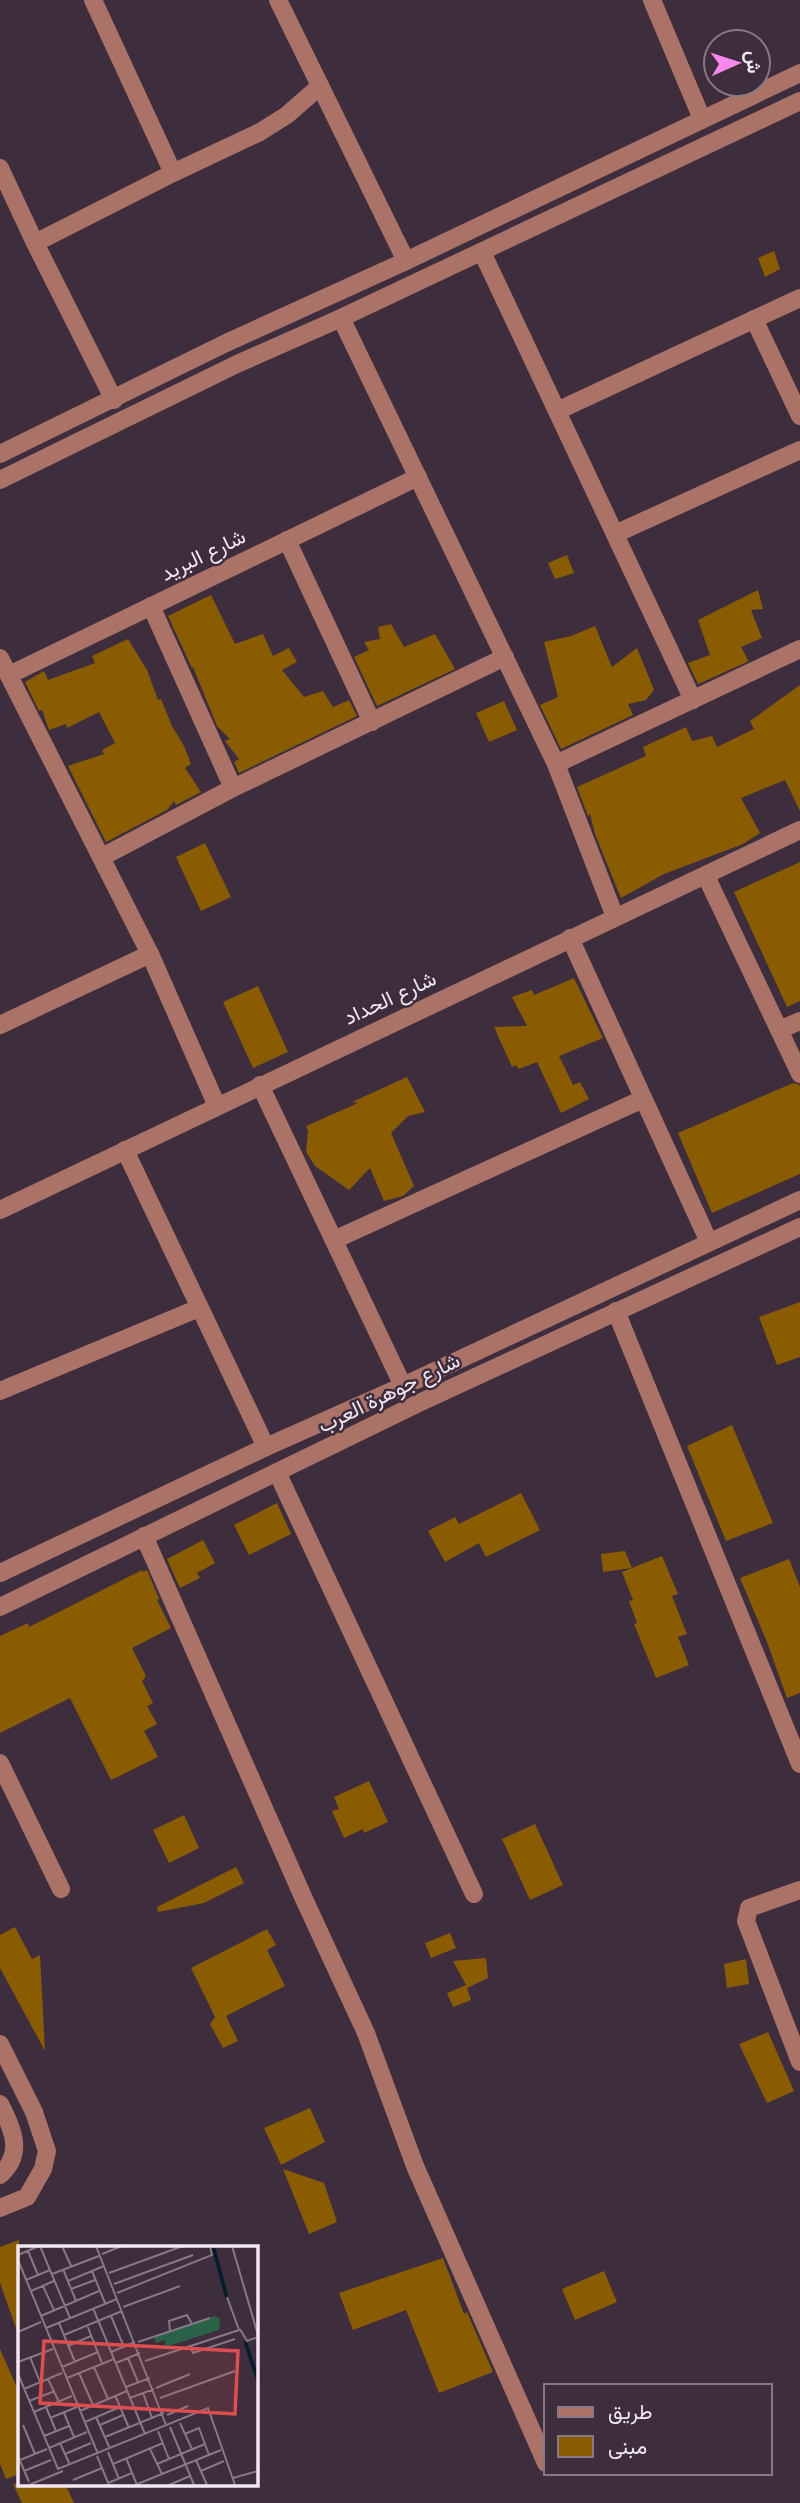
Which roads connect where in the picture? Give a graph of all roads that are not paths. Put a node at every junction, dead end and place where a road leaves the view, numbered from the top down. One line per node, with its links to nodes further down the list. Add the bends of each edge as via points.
1 (93, 0): 9 (street)
2 (278, 0): 5 (street)
3 (652, 0): 7 (street)
4 (800, 73): 7 (street)
5 (320, 86): 9 (street, via 260,132); 12 (street)
6 (800, 101): 11 (street)
7 (702, 119): 12 (street)
8 (0, 168): 10 (street)
9 (173, 173): 10 (street)
10 (35, 243): 20 (street)
11 (482, 252): 14 (street); 21 (street)
12 (406, 261): 16 (street)
13 (800, 298): 15 (street)
14 (341, 318): 17 (street); 25 (street)
15 (754, 320): 21 (street); 22 (street)
16 (226, 343): 17 (street, via 227,353); 18 (street)
17 (237, 364): 19 (street)
18 (174, 369): 19 (street); 20 (street)
19 (184, 390): 26 (street)
20 (114, 400): 24 (street)
21 (557, 411): 27 (street)
22 (800, 416)
23 (800, 450): 27 (street)
24 (0, 454)
25 (418, 477): 28 (street, شارع البريد); 31 (street)
26 (0, 480)
27 (615, 534): 34 (street)
28 (287, 540): 29 (street, شارع البريد); 35 (street)
29 (151, 606): 33 (street, شارع البريد); 37 (street)
30 (800, 649): 34 (street)
31 (505, 657): 35 (street); 36 (street)
32 (0, 658): 33 (street)
33 (9, 675): 39 (street)
34 (692, 700): 36 (street)
35 (372, 722): 37 (street)
36 (556, 764): 41 (street)
37 (233, 788): 39 (street)
38 (800, 830): 40 (street, شارع الحداد)
39 (102, 857): 43 (street)
40 (706, 876): 41 (street, شارع الحداد); 46 (street)
41 (615, 918): 42 (street, شارع الحداد)
42 (570, 938): 48 (street, شارع الحداد); 49 (street)
43 (150, 954): 45 (street); 50 (street)
44 (800, 1021): 46 (street)
45 (0, 1024)
46 (779, 1030): 47 (street)
47 (800, 1074)
48 (260, 1085): 50 (street, شارع الحداد); 55 (street)
49 (643, 1098): 55 (street); 56 (street)
50 (217, 1106): 51 (street, شارع الحداد)
51 (125, 1150): 53 (street, شارع الحداد); 57 (street)
52 (800, 1200): 56 (street, شارع جوهرة العرب)
53 (0, 1210)
54 (800, 1227): 58 (street, شارع جوهرة العرب)
55 (334, 1240): 59 (street)
56 (709, 1242): 59 (street, شارع جوهرة العرب)
57 (199, 1308): 60 (street); 61 (street)
58 (615, 1311): 62 (street, شارع جوهرة العرب); 67 (street)
59 (403, 1386): 61 (street, شارع جوهرة العرب)
60 (0, 1391)
61 (266, 1447): 64 (street, شارع جوهرة العرب)
62 (277, 1472): 63 (street, شارع جوهرة العرب); 70 (street)
63 (144, 1536): 65 (street, شارع جوهرة العرب); 76 (street, via 366,2033 415,2166)
64 (0, 1573)
65 (0, 1607)
66 (0, 1763): 68 (street)
67 (800, 1764)
68 (61, 1889)
69 (800, 1890): 72 (street, via 749,1908 746,1921)
70 (474, 1894)
71 (0, 2044): 75 (street, via 34,2112 47,2151 43,2169 27,2197)
72 (800, 2062)
73 (0, 2105): 74 (street, via 15,2147 10,2166)
74 (0, 2175)
75 (0, 2208)
76 (544, 2458)

